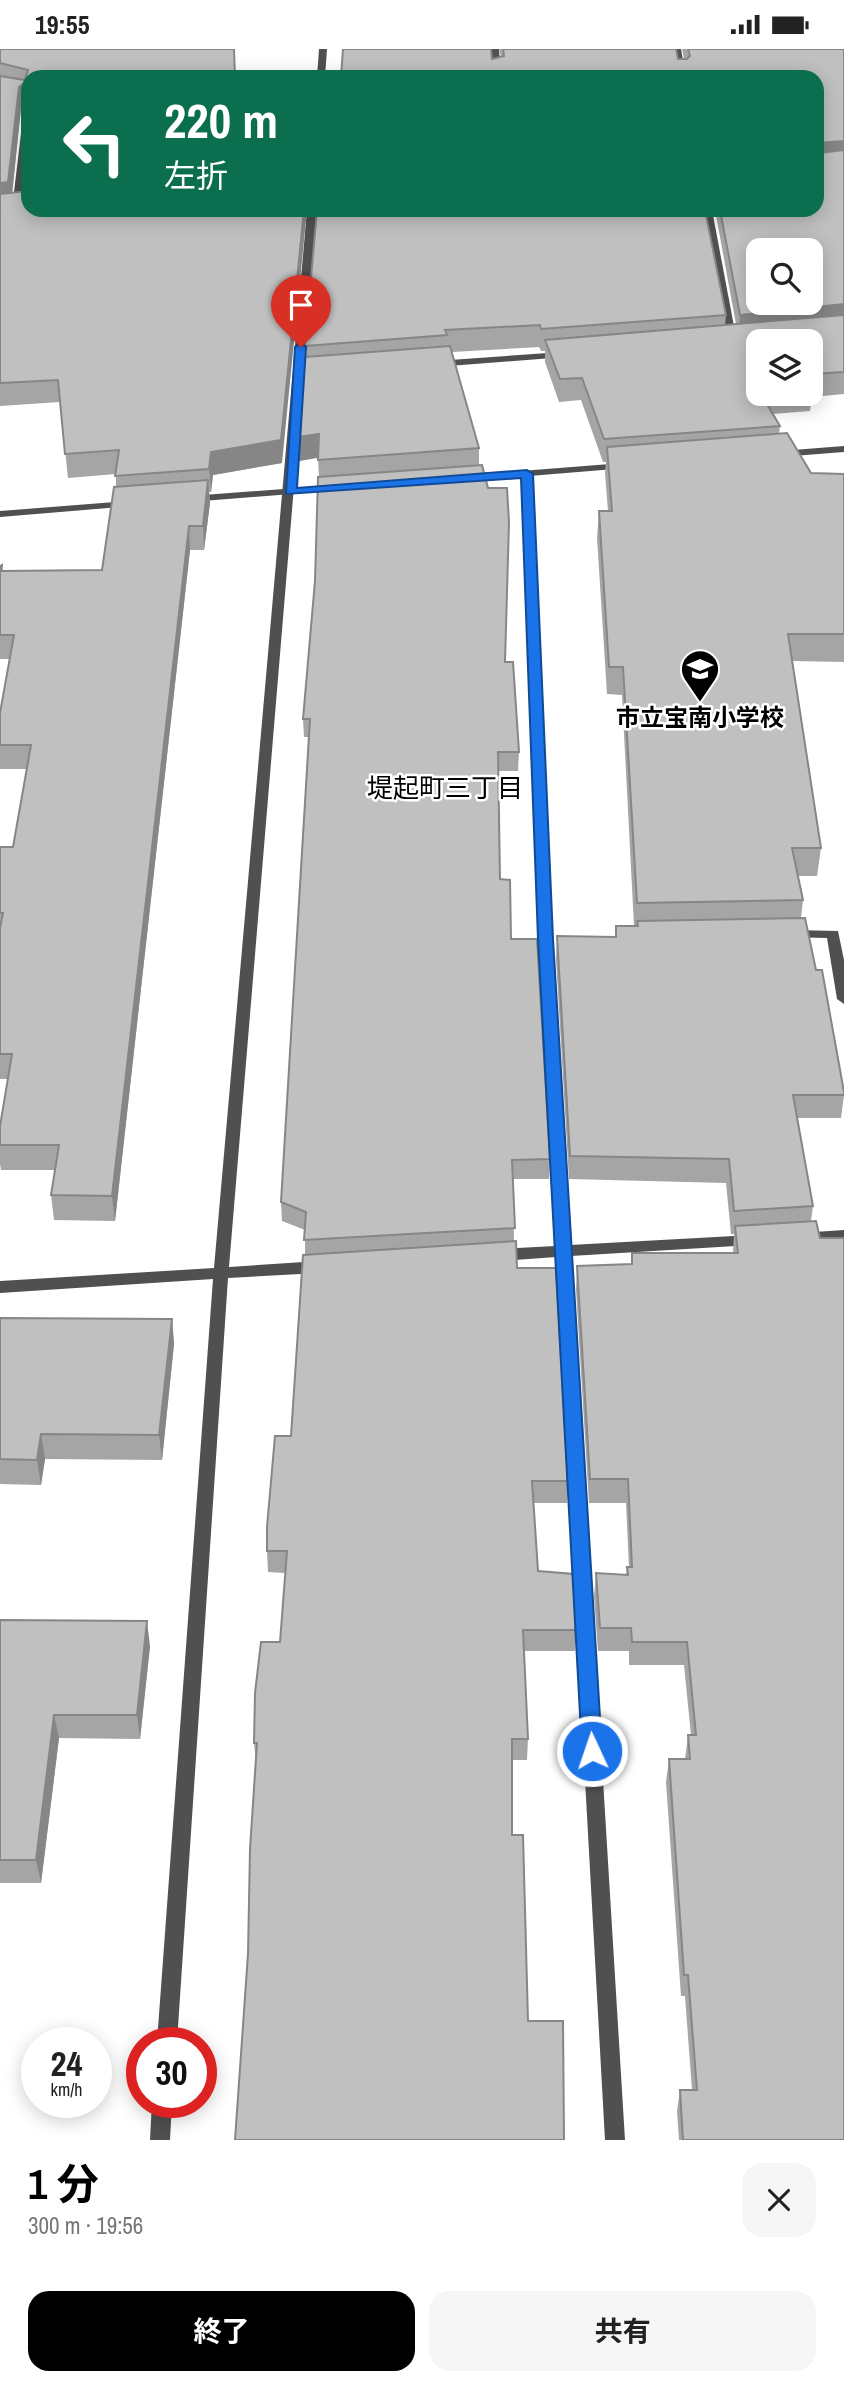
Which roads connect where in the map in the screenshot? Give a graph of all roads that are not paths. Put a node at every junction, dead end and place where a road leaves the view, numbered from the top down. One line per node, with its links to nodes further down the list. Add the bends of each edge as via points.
1 (323, 49): 4 (street)
2 (495, 49): 5 (street)
3 (677, 49): 6 (street)
4 (322, 70)
5 (496, 70)
6 (681, 70)
7 (21, 179): 8 (street)
8 (18, 209)
9 (312, 217): 17 (street)
10 (708, 217): 12 (street)
11 (745, 342): 12 (street)
12 (732, 343): 13 (street)
13 (719, 344)
14 (570, 355): 15 (street)
15 (421, 365)
16 (312, 373): 17 (street)
17 (299, 374): 24 (street)
18 (844, 449): 19 (street)
19 (761, 456)
20 (637, 465): 21 (street)
21 (527, 474): 22 (street); 33 (street, via 552,939)
22 (457, 479)
23 (346, 487): 24 (street)
24 (290, 492): 25 (street); 36 (street)
25 (180, 500)
26 (138, 503): 27 (street)
27 (0, 514)
28 (779, 935): 29 (street, via 834,934)
29 (844, 999)
30 (844, 1235): 31 (street)
31 (790, 1238)
32 (764, 1240): 33 (street)
33 (562, 1251): 34 (street); 41 (street)
34 (480, 1257)
35 (330, 1266): 36 (street)
36 (221, 1273): 37 (street); 38 (street)
37 (0, 1287)
38 (168, 2027)
39 (161, 2118): 40 (street)
40 (160, 2140)
41 (615, 2140)

